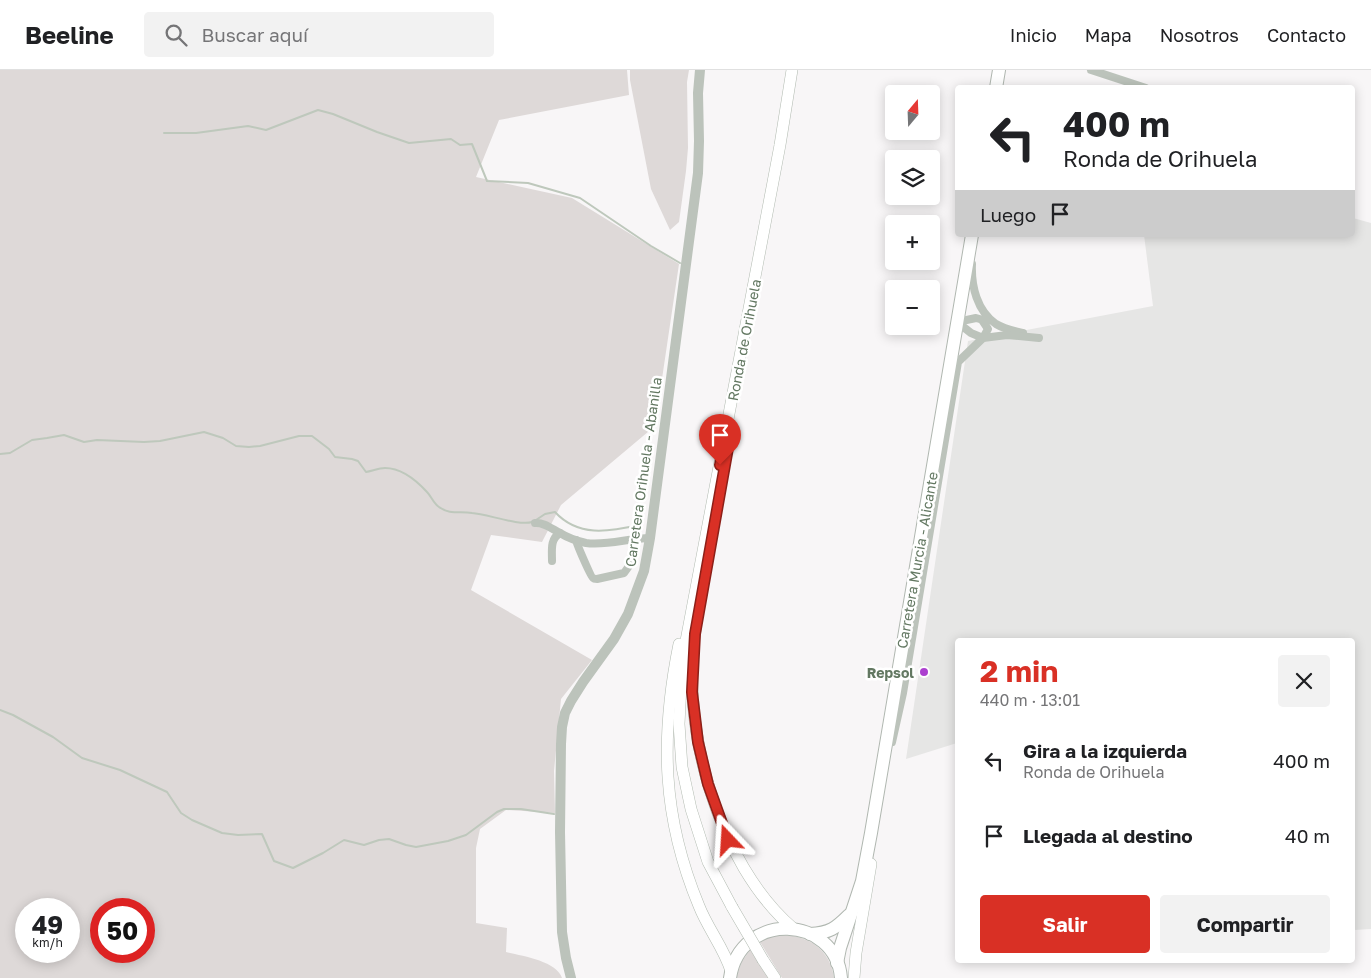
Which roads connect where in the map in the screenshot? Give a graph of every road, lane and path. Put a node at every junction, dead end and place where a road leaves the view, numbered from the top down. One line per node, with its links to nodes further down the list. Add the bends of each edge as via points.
1 (700, 70): 17 (street, Carretera Orihuela - Abanilla, via 698,173)
2 (792, 70): 13 (main road, Ronda de Orihuela)
3 (1091, 70): 6 (street)
4 (999, 71): 5 (highway)
5 (997, 85)
6 (1137, 85)
7 (972, 237): 10 (highway, Carretera Murcia - Alicante)
8 (972, 237): 11 (street, via 974,292 982,311)
9 (982, 320): 10 (street); 11 (street); 12 (street, via 988,329)
10 (957, 322): 12 (street); 21 (highway, Carretera Murcia - Alicante)
11 (996, 324): 12 (street, via 1039,338 1007,335)
12 (983, 338): 21 (street, via 958,362 904,684)
13 (727, 428): 14 (main road, Ronda de Orihuela); 24 (main road, via 728,448 695,634 692,692 697,732 708,784 728,840 762,894)
14 (709, 522): 27 (main road, via 700,539 674,671 667,763 670,806 685,868 699,908 727,958); 29 (main road, Ronda de Orihuela, bridge, via 685,646 679,724 682,767 708,862)
15 (535, 524): 16 (street, via 544,524)
16 (560, 533): 19 (street); 20 (street, via 553,541)
17 (650, 538): 18 (street); 28 (street, Carretera Orihuela - Abanilla, via 644,571 628,614 571,701 562,727 562,932)
18 (636, 539): 19 (street, via 594,543); 19 (street, via 624,573 597,579 591,576)
19 (576, 540)
20 (552, 560)
21 (880, 796): 22 (highway, Carretera Murcia - Alicante)
22 (873, 836): 23 (highway, Carretera Murcia - Alicante); 31 (main road)
23 (851, 913): 25 (highway, via 837,927 822,934); 26 (highway, Carretera Murcia - Alicante)
24 (794, 929): 25 (highway); 27 (highway, via 766,931 754,938 744,946)
25 (810, 934): 26 (highway, via 826,946)
26 (837, 963): 30 (highway)
27 (730, 974)
28 (571, 978)
29 (775, 978)
30 (841, 978)
31 (854, 978)

